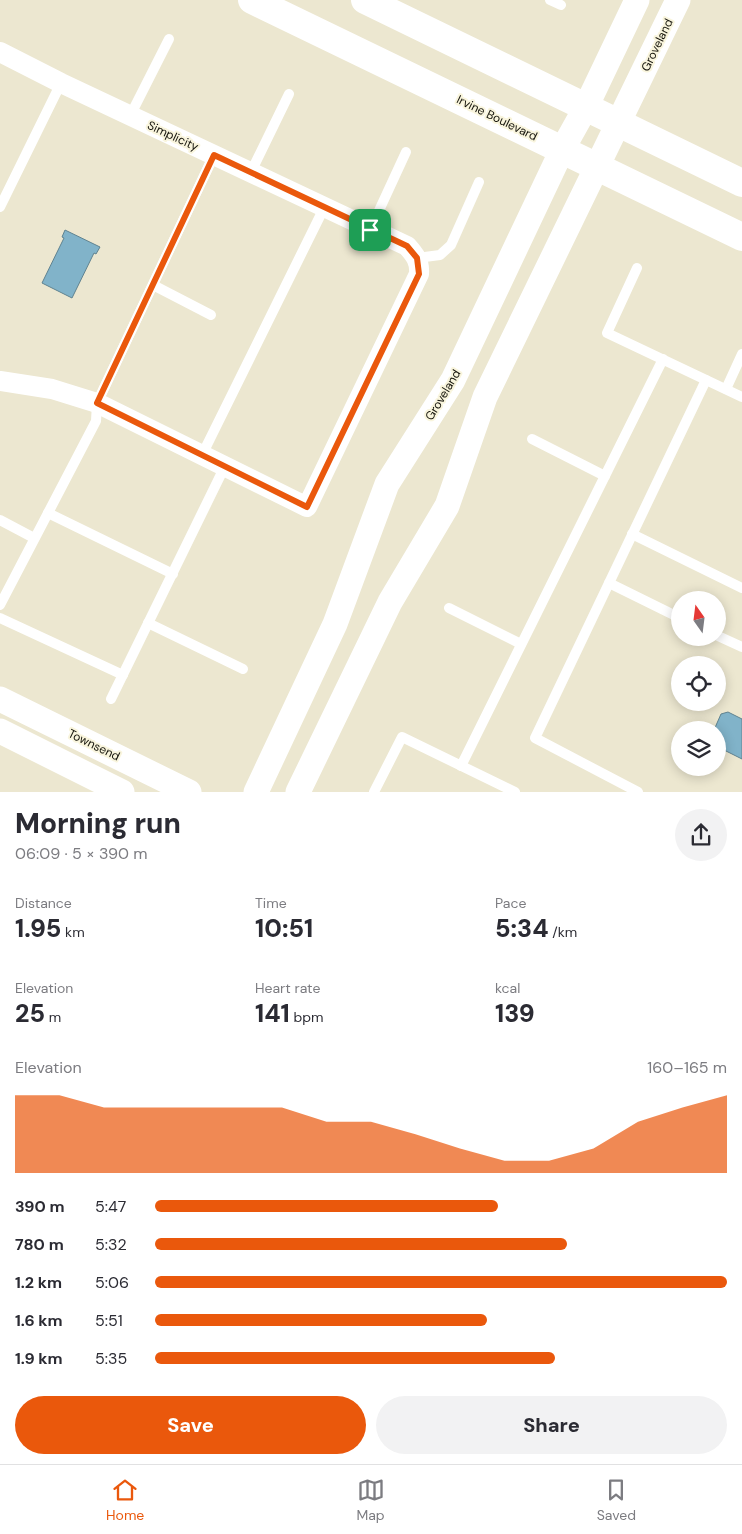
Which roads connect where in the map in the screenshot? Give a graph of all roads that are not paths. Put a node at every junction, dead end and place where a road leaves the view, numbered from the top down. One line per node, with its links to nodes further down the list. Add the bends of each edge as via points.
1 (252, 0): 14 (main road, Irvine Boulevard)
2 (365, 0): 11 (main road)
3 (550, 0): 6 (lane)
4 (637, 0): 11 (street, Groveland)
5 (678, 0): 13 (street, Groveland)
6 (561, 5)
7 (169, 39): 12 (lane)
8 (0, 52): 9 (street, Simplicity)
9 (61, 83): 12 (street, Simplicity); 21 (lane)
10 (289, 94): 18 (lane)
11 (586, 107): 13 (main road); 14 (street, Groveland)
12 (130, 116): 16 (street, Simplicity)
13 (619, 123): 17 (street, Groveland); 20 (main road)
14 (562, 150): 17 (main road, Irvine Boulevard); 64 (street, Groveland, via 453,380 387,484 335,624)
15 (406, 152): 23 (lane)
16 (214, 155): 18 (street, Simplicity); 27 (lane)
17 (596, 166): 24 (main road, Irvine Boulevard); 65 (street, Groveland, via 485,397 447,506 390,602)
18 (251, 172): 22 (street, Simplicity)
19 (479, 182): 25 (lane, via 451,245 440,255)
20 (742, 182)
21 (0, 207)
22 (324, 208): 23 (street, Simplicity); 37 (lane)
23 (370, 230): 25 (street, Simplicity, via 407,246)
24 (742, 237)
25 (417, 258): 38 (street, via 419,274 307,507)
26 (637, 268): 30 (lane, via 607,333)
27 (153, 284): 28 (lane); 35 (lane)
28 (211, 315)
29 (742, 354): 33 (lane)
30 (662, 359): 31 (lane); 39 (lane)
31 (706, 380): 33 (lane); 42 (lane)
32 (0, 381): 35 (street, via 52,389)
33 (726, 389): 34 (lane)
34 (742, 397)
35 (97, 403): 37 (street); 40 (lane, via 96,421)
36 (532, 439): 39 (lane)
37 (202, 455): 38 (street)
38 (225, 466): 44 (lane)
39 (605, 476): 53 (lane)
40 (48, 513): 43 (lane); 44 (lane)
41 (0, 520): 43 (lane)
42 (632, 534): 45 (lane); 46 (lane)
43 (34, 538): 47 (lane)
44 (173, 574): 51 (lane)
45 (609, 583): 49 (lane); 67 (lane, via 535,738)
46 (742, 588)
47 (0, 605)
48 (449, 608): 53 (lane)
49 (671, 614)
50 (0, 618): 56 (lane)
51 (148, 623): 55 (lane); 56 (lane)
52 (726, 640): 54 (lane)
53 (521, 644): 60 (lane)
54 (742, 647)
55 (243, 669)
56 (123, 676): 58 (lane)
57 (0, 699): 63 (street, Townsend)
58 (111, 699)
59 (0, 731): 62 (street)
60 (461, 766): 61 (lane); 66 (lane, via 402,737)
61 (514, 791)
62 (122, 792)
63 (189, 792)
64 (256, 792)
65 (298, 792)
66 (374, 792)
67 (638, 792)

